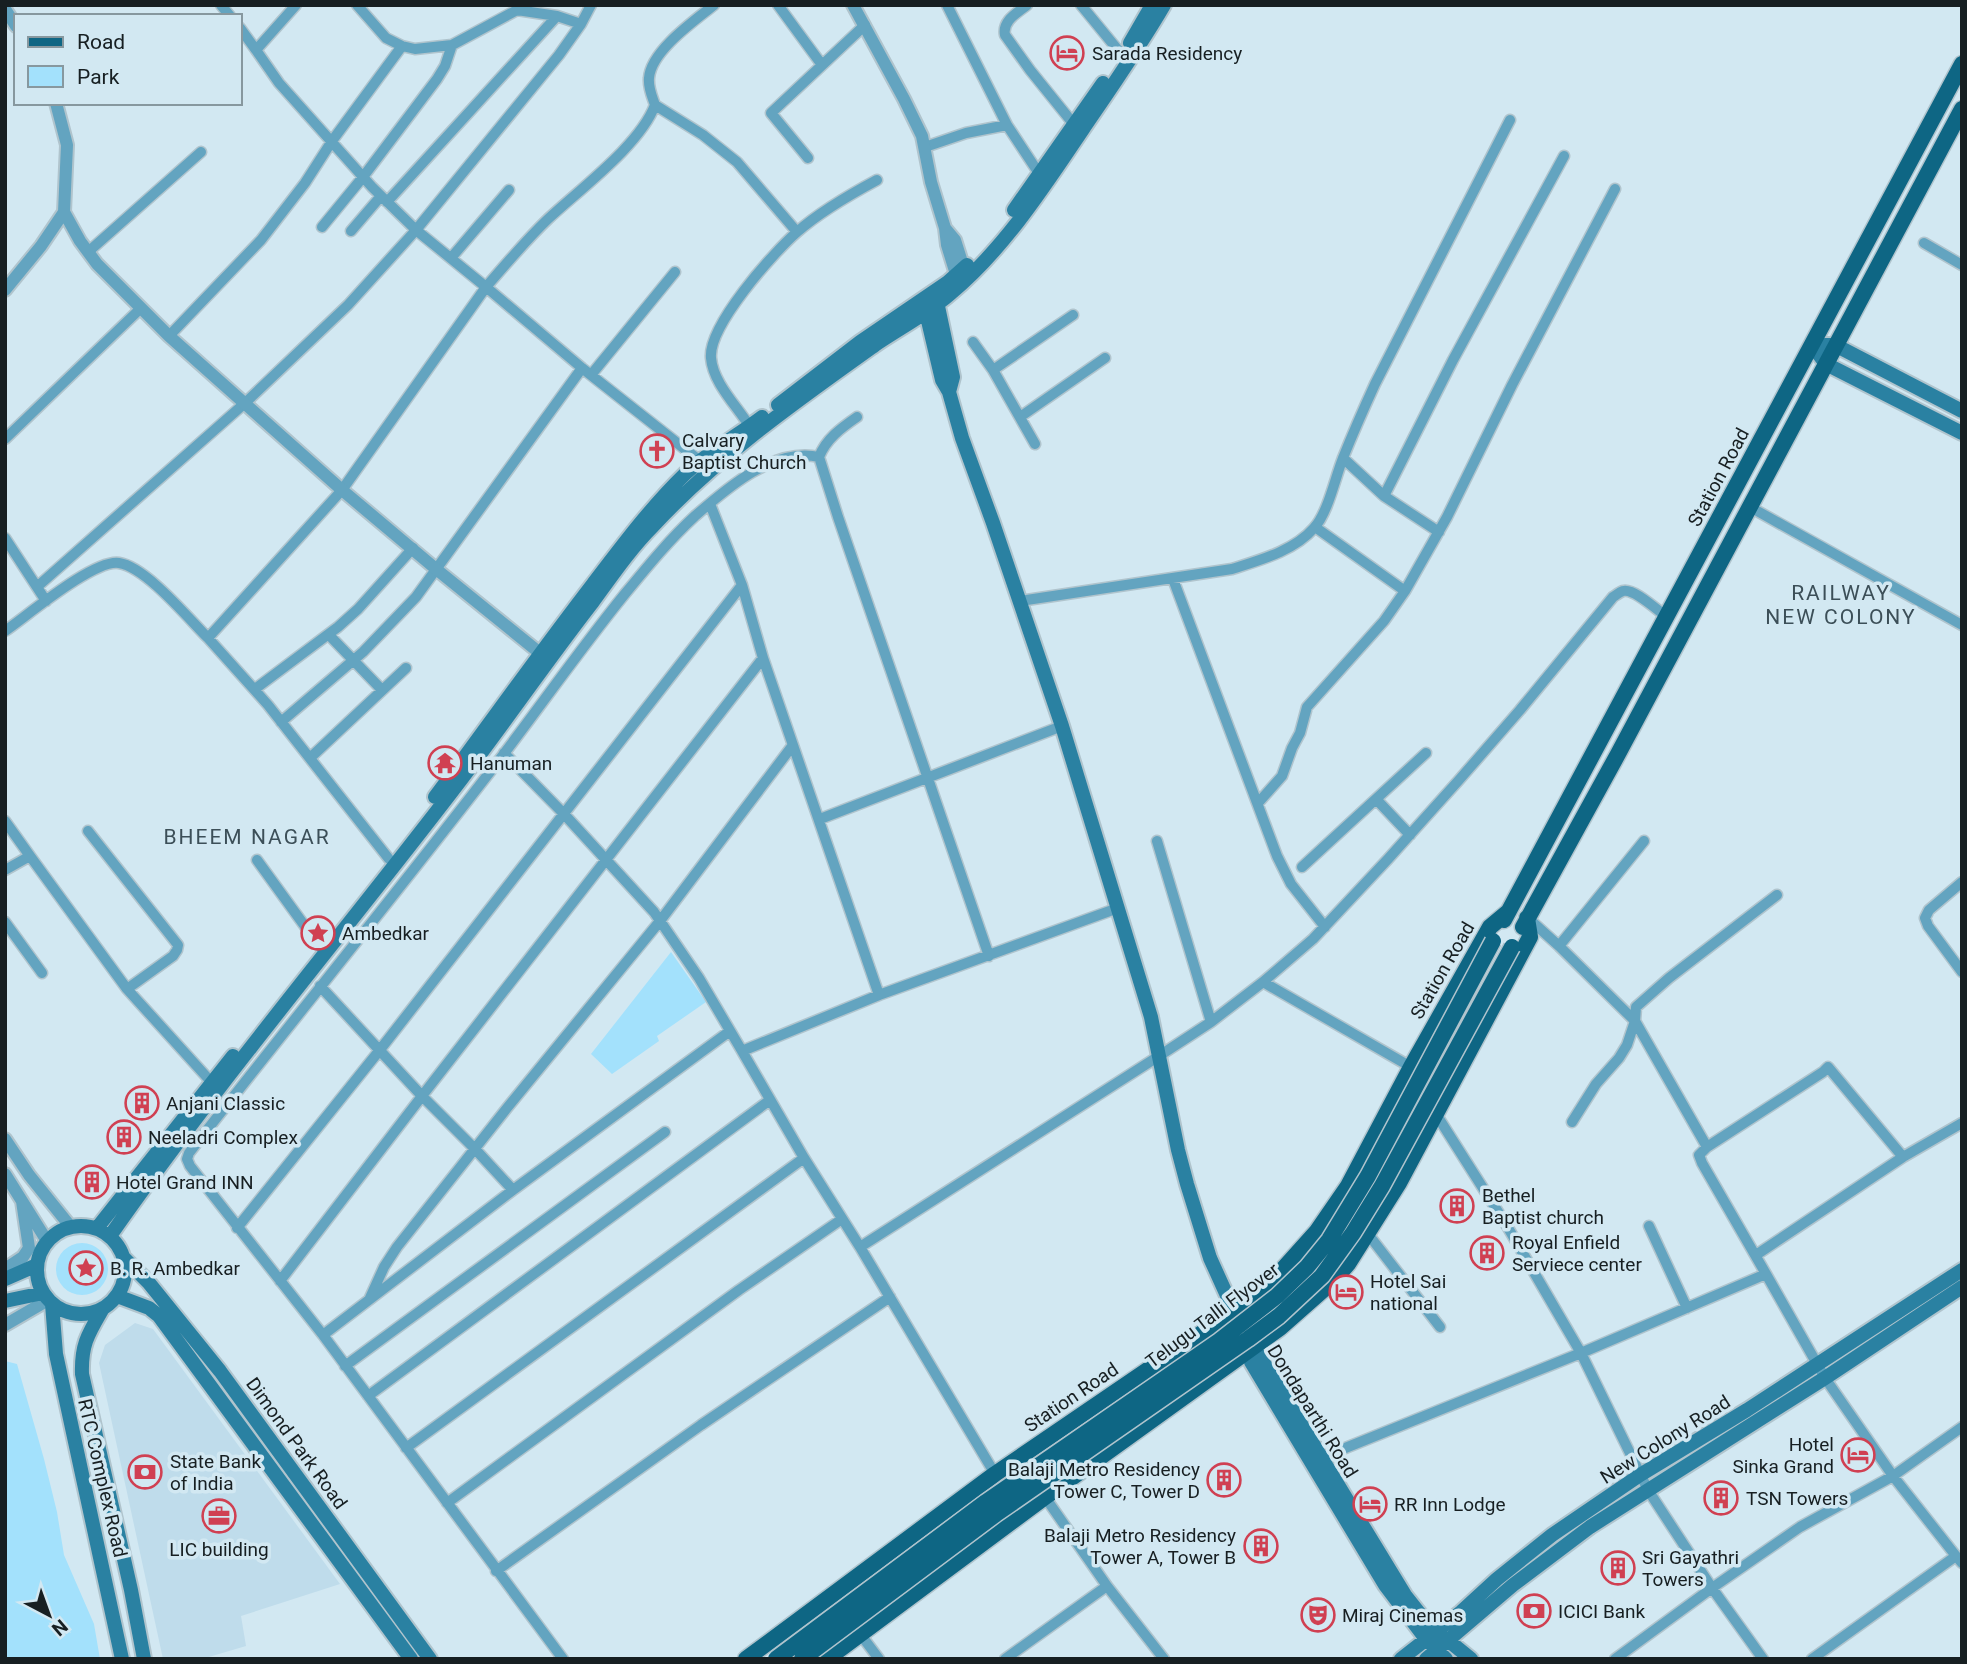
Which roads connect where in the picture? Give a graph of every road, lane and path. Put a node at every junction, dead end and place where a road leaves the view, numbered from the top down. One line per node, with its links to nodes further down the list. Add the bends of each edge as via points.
1 (296, 5): 19 (street)
2 (357, 5): 18 (street, via 386,38)
3 (592, 5): 14 (street)
4 (714, 5): 24 (street, via 655,61 649,77)
5 (778, 5): 22 (street)
6 (853, 5): 15 (street)
7 (947, 5): 27 (street)
8 (1027, 5): 28 (street, via 1005,25 1005,35)
9 (1081, 5): 20 (street)
10 (1152, 5): 20 (main road)
11 (1164, 5): 28 (main road, via 1128,64)
12 (516, 8): 13 (street); 17 (street)
13 (557, 16): 14 (street); 39 (street)
14 (581, 24): 42 (street)
15 (865, 25): 22 (street); 30 (street)
16 (242, 31): 19 (street)
17 (452, 45): 18 (street); 35 (street, via 438,79)
18 (402, 47): 29 (street)
19 (256, 50): 29 (street, via 279,83)
20 (1122, 55): 28 (main road)
21 (1962, 64): 58 (main road, Station Road)
22 (822, 65): 33 (street, via 771,113)
23 (56, 105): 40 (street, via 66,145)
24 (655, 105): 44 (street, via 737,162); 51 (street, via 626,148 548,219)
25 (1962, 109): 59 (main road)
26 (1510, 120): 73 (street, via 1403,327)
27 (1007, 125): 30 (street); 34 (street)
28 (1078, 128): 34 (main road); 50 (main road, via 1045,187 1016,225)
29 (332, 141): 35 (street); 56 (street, via 261,240)
30 (925, 147): 50 (street, via 947,245)
31 (201, 152): 46 (street)
32 (1564, 156): 76 (street)
33 (808, 158)
34 (1040, 175): 50 (main road)
35 (363, 177): 39 (street); 41 (street)
36 (877, 180): 44 (street)
37 (1615, 189): 80 (street)
38 (509, 190): 47 (street)
39 (384, 199): 42 (street); 43 (street)
40 (64, 212): 46 (street); 52 (street)
41 (322, 227)
42 (416, 230): 47 (street); 64 (street, via 348,305)
43 (351, 231)
44 (797, 232): 68 (street, via 755,277 712,342 712,365)
45 (1924, 243): 48 (street)
46 (88, 252): 54 (street)
47 (451, 258): 51 (street)
48 (1962, 265)
49 (675, 272): 63 (street)
50 (962, 277): 53 (main road)
51 (486, 287): 63 (street); 75 (street)
52 (5, 290)
53 (930, 302): 68 (main road, via 838,358); 89 (main road, via 953,377 949,391 962,438); 95 (main road, via 717,465 680,499)
54 (140, 309): 56 (street); 70 (street)
55 (1073, 315): 62 (street)
56 (169, 335): 64 (street)
57 (973, 342): 62 (street)
58 (1812, 345): 59 (main road); 61 (main road); 90 (main road, Station Road)
59 (1836, 345): 61 (main road); 65 (main road)
60 (1105, 359): 67 (street)
61 (1826, 364): 69 (main road); 78 (main road)
62 (993, 370): 67 (street)
63 (586, 371): 74 (street); 83 (street)
64 (245, 403): 75 (street); 86 (street)
65 (1962, 411)
66 (857, 417): 72 (street, via 830,438)
67 (1020, 417): 71 (street)
68 (750, 427): 74 (main road)
69 (1962, 433)
70 (5, 439)
71 (1035, 444)
72 (819, 457): 77 (street, via 786,457 747,476); 107 (street)
73 (1343, 458): 76 (street); 79 (street)
74 (700, 461): 95 (main road, via 629,537)
75 (342, 490): 82 (street); 94 (street)
76 (1384, 496): 80 (street)
77 (710, 504): 85 (street); 104 (street, via 663,547)
78 (1750, 507): 91 (street); 127 (main road)
79 (1315, 527): 84 (street, via 1288,548 1254,562); 87 (street)
80 (1439, 533): 87 (street)
81 (5, 538): 86 (street)
82 (413, 548): 83 (street); 93 (street)
83 (436, 569): 95 (street); 97 (street)
84 (1173, 579): 89 (street); 109 (street)
85 (742, 585): 96 (street); 110 (street)
86 (38, 586): 88 (street)
87 (1405, 591): 109 (street, via 1307,707 1282,776)
88 (46, 601): 92 (street); 94 (street, via 101,565 129,565)
89 (1020, 601): 102 (main road)
90 (1667, 617): 114 (street, via 1628,590 1613,597); 126 (main road, Station Road)
91 (1962, 625)
92 (5, 631)
93 (329, 635): 97 (street); 99 (street)
94 (208, 638): 99 (street)
95 (545, 656): 118 (main road); 147 (main road, via 457,784)
96 (763, 658): 103 (street); 119 (street)
97 (354, 661): 100 (street); 101 (street)
98 (406, 668): 100 (street)
99 (255, 689): 101 (street)
100 (382, 690): 106 (street)
101 (281, 722): 106 (street)
102 (1062, 726): 107 (street); 125 (main road)
103 (793, 745): 111 (street); 128 (street)
104 (504, 753): 110 (street); 137 (street)
105 (1426, 753): 108 (street)
106 (310, 758): 118 (street)
107 (928, 778): 111 (street); 133 (street)
108 (1376, 799): 114 (street); 121 (street)
109 (1258, 803): 130 (street, via 1286,876)
110 (564, 814): 119 (street); 143 (street)
111 (820, 819): 139 (street)
112 (5, 821): 117 (street)
113 (88, 831): 138 (street, via 178,945 173,956)
114 (1410, 835): 130 (street)
115 (1157, 841): 141 (street)
116 (1644, 841): 131 (street)
117 (30, 856): 122 (street); 138 (street)
118 (389, 859): 132 (main road)
119 (607, 859): 128 (street); 148 (street)
120 (257, 860): 132 (street)
121 (1302, 867)
122 (5, 870)
123 (1962, 882): 134 (street, via 1925,918)
124 (1777, 895): 140 (street, via 1653,991 1636,1007)
125 (1118, 908): 133 (street); 145 (main road)
126 (1508, 912): 146 (main road, Station Road, via 1490,927); 217 (main road, Telugu Talli Flyover, bridge, via 1368,1176 1307,1267 1219,1340 986,1502)
127 (1527, 918): 131 (street); 150 (main road, via 1530,937); 218 (main road, Telugu Talli Flyover, bridge, via 1382,1186 1322,1276 1248,1339 996,1514)
128 (660, 921): 142 (street); 156 (street)
129 (5, 922): 135 (street)
130 (1325, 927): 136 (street)
131 (1559, 946): 140 (street)
132 (320, 947): 147 (main road)
133 (989, 956): 139 (street)
134 (1962, 972)
135 (42, 973)
136 (1263, 982): 141 (street); 146 (street)
137 (320, 986): 143 (street); 165 (street, via 189,1153 190,1166)
138 (127, 989): 147 (street)
139 (878, 995): 144 (street)
140 (1635, 1021): 151 (street, via 1619,1058 1596,1083); 155 (street)
141 (1211, 1022): 145 (street)
142 (730, 1031): 144 (street); 160 (street)
143 (379, 1051): 148 (street); 165 (street)
144 (742, 1051): 149 (street)
145 (1159, 1056): 169 (street); 186 (main road, via 1187,1184 1210,1258)
146 (1411, 1067): 186 (main road, Station Road, via 1348,1186 1317,1231 1282,1270)
147 (216, 1086): 166 (main road)
148 (422, 1096): 156 (street); 177 (street)
149 (770, 1101): 158 (street); 195 (street)
150 (1436, 1114): 167 (main road); 191 (street)
151 (1572, 1122)
152 (1962, 1123): 157 (street)
153 (665, 1132): 193 (street)
154 (5, 1139): 163 (street)
155 (1707, 1147): 157 (street, via 1828,1067); 170 (street, via 1699,1155 1702,1163)
156 (475, 1149): 160 (street); 182 (street, via 397,1247)
157 (1903, 1157): 170 (street)
158 (804, 1158): 162 (street); 197 (street)
159 (5, 1174): 161 (street)
160 (513, 1191): 182 (street)
161 (22, 1201): 168 (street); 173 (street, via 29,1248)
162 (842, 1219): 169 (street); 204 (street)
163 (70, 1226): 166 (main road); 168 (main road)
164 (1649, 1226): 184 (street)
165 (237, 1228): 177 (street)
166 (104, 1232): 171 (main road, via 119,1245)
167 (1368, 1234): 188 (street); 190 (main road, via 1331,1283)
168 (47, 1241): 172 (main road)
169 (860, 1247): 180 (street)
170 (1756, 1255): 175 (street)
171 (124, 1258): 179 (main road, via 124,1284); 214 (main road, Dimond Park Road, via 220,1371)
172 (37, 1265): 176 (main road); 181 (main road, via 37,1277)
173 (5, 1269)
174 (1962, 1270): 192 (main road, New Colony Road)
175 (1766, 1274): 184 (street); 192 (street)
176 (5, 1279)
177 (280, 1281): 189 (street)
178 (1962, 1287): 194 (main road, New Colony Road)
179 (117, 1296): 185 (main road); 213 (main road, Dimond Park Road, via 159,1316)
180 (890, 1297): 199 (street); 206 (street)
181 (48, 1299): 183 (main road); 185 (main road, via 76,1314); 187 (street); 211 (main road, RTC Complex Road)
182 (369, 1300): 189 (street)
183 (5, 1301)
184 (1687, 1307): 191 (street)
185 (102, 1310): 212 (main road, RTC Complex Road, via 85,1340 82,1374)
186 (1234, 1311): 190 (street, Dondaparthi Road); 199 (main road, Station Road)
187 (5, 1325)
188 (1440, 1327)
189 (323, 1335): 193 (street)
190 (1251, 1349): 198 (main road, Dondaparthi Road, via 1259,1355); 203 (main road)
191 (1581, 1353): 198 (street); 200 (street)
192 (1817, 1364): 194 (street); 200 (main road, New Colony Road)
193 (345, 1366): 195 (street)
194 (1825, 1378): 201 (street); 202 (main road, New Colony Road)
195 (368, 1396): 197 (street)
196 (1962, 1427): 201 (street)
197 (406, 1448): 204 (street)
198 (1317, 1459): 210 (main road, Dondaparthi Road, via 1385,1585)
199 (995, 1474): 216 (main road, Station Road)
200 (1640, 1475): 202 (street); 210 (main road, New Colony Road, via 1542,1542)
201 (1893, 1476): 205 (street); 208 (street, via 1800,1527)
202 (1648, 1490): 208 (street); 210 (main road, New Colony Road, via 1540,1563)
203 (1045, 1497): 207 (street); 209 (main road)
204 (447, 1503): 206 (street)
205 (1959, 1560): 227 (street)
206 (496, 1571): 215 (street)
207 (1107, 1586): 221 (street); 222 (street)
208 (1712, 1588): 225 (street); 226 (street)
209 (861, 1635): 219 (main road); 220 (street)
210 (1436, 1646): 223 (main road, New Colony Road); 224 (main road, Dondaparthi Road)
211 (122, 1659)
212 (144, 1659)
213 (411, 1659)
214 (430, 1659)
215 (563, 1659)
216 (746, 1659)
217 (776, 1659)
218 (802, 1659)
219 (827, 1659)
220 (879, 1659)
221 (1005, 1659)
222 (1164, 1659)
223 (1401, 1659)
224 (1471, 1659)
225 (1615, 1659)
226 (1763, 1659)
227 (1812, 1659)

